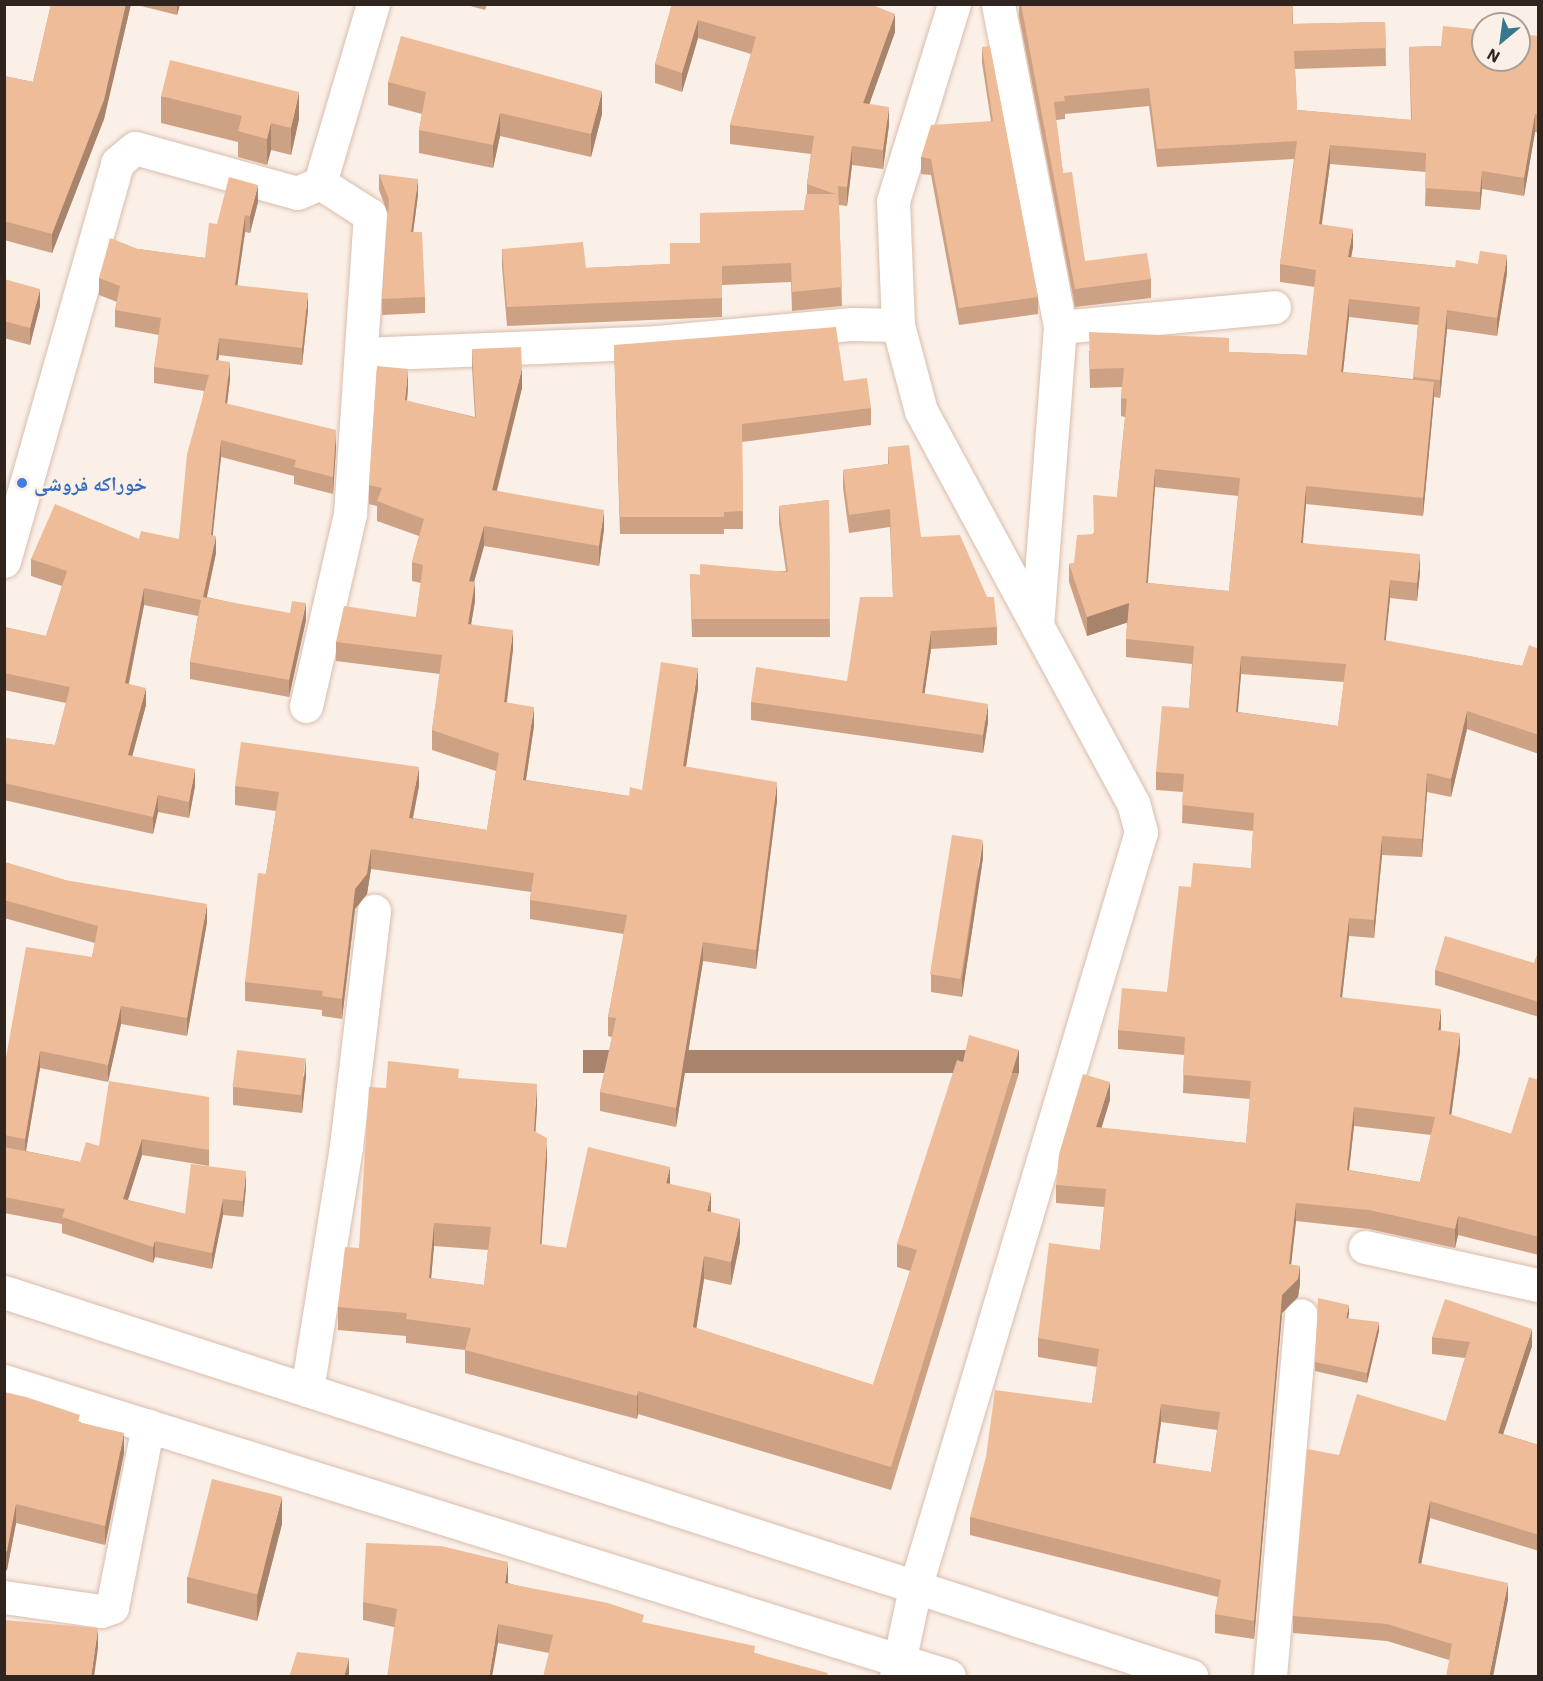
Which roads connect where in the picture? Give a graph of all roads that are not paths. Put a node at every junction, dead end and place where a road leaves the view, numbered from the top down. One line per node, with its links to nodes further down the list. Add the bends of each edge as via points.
1 (373, 4): 4 (main road)
2 (954, 4): 6 (main road, via 893,201)
3 (998, 4): 7 (main road)
4 (320, 183): 8 (main road, via 370,215); 9 (main road, via 297,193 135,148 124,152 117,163)
5 (1274, 307): 7 (main road)
6 (898, 325): 8 (main road, via 852,324 657,342); 10 (main road, via 921,411)
7 (1060, 327): 10 (main road)
8 (362, 354): 11 (main road, via 350,513)
9 (4, 561)
10 (1037, 625): 20 (main road, via 1133,804 1141,832)
11 (306, 706)
12 (374, 911): 18 (main road, via 346,1146)
13 (1365, 1247): 14 (main road)
14 (1539, 1285)
15 (4, 1292): 18 (main road)
16 (1301, 1315): 25 (main road)
17 (4, 1381): 19 (main road)
18 (307, 1390): 20 (main road)
19 (148, 1426): 21 (main road, via 112,1606 101,1611); 22 (main road)
20 (915, 1588): 22 (main road); 24 (main road)
21 (4, 1597)
22 (899, 1669): 23 (main road)
23 (949, 1677)
24 (1191, 1677)
25 (1270, 1677)

